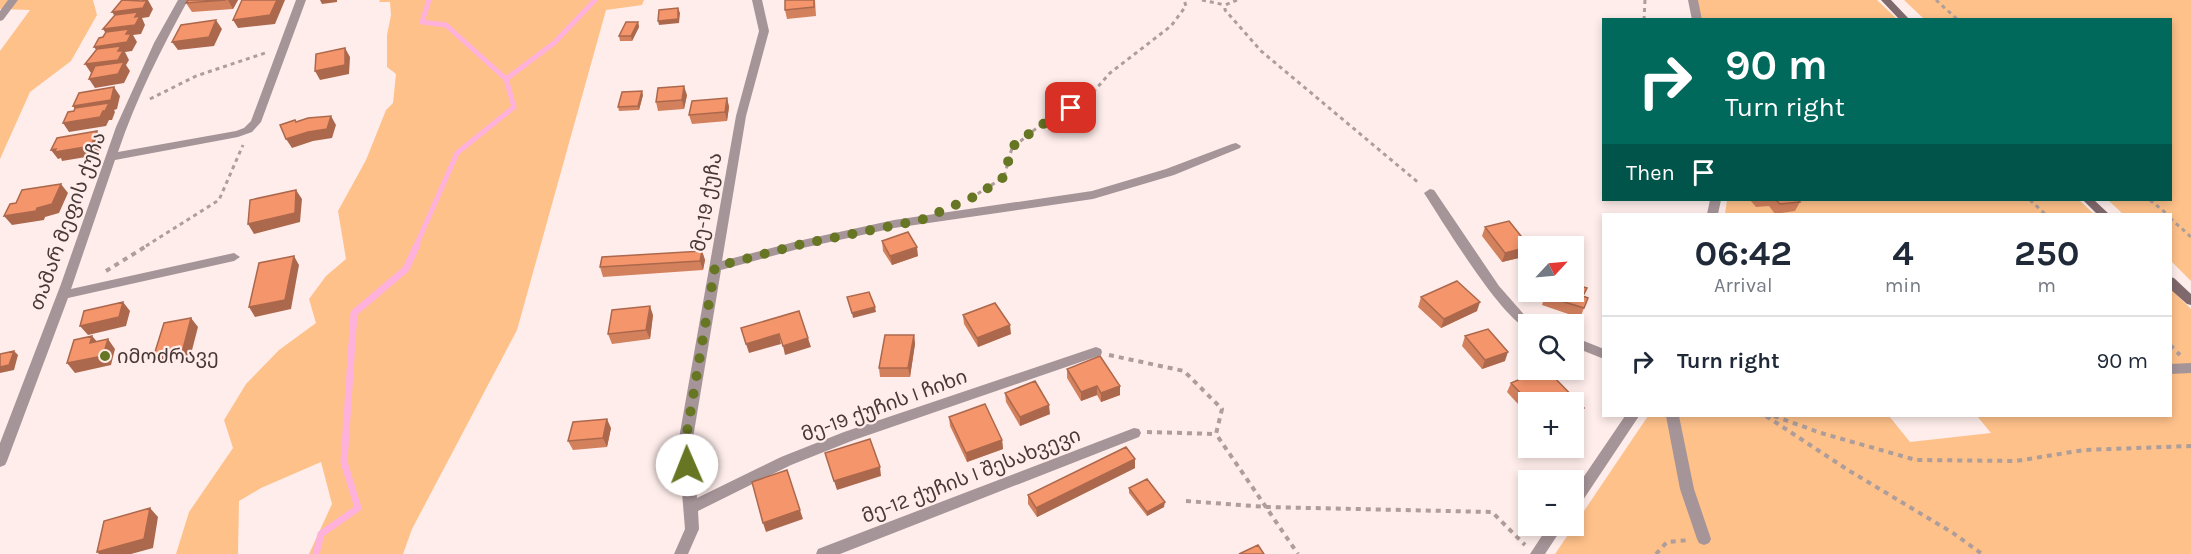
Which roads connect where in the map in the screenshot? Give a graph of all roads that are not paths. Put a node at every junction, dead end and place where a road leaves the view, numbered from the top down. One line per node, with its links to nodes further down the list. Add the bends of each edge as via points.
1 (13, 0): 7 (street)
2 (183, 0): 11 (street, თამარ მეფის ქუჩა, via 159,43)
3 (301, 0): 11 (street, via 256,122 248,130)
4 (757, 0): 16 (street, მე-19 ქუჩა, via 765,31 741,116)
5 (1693, 0): 8 (street)
6 (1886, 0): 9 (main road)
7 (0, 18)
8 (1697, 18)
9 (1904, 18)
10 (1236, 146): 16 (street, via 1170,172 1093,195 894,224)
11 (111, 157): 18 (street, თამარ მეფის ქუჩა)
12 (1430, 193): 20 (street, via 1495,290)
13 (2089, 201): 14 (main road)
14 (2102, 213)
15 (234, 257): 18 (street)
16 (715, 267): 31 (street, მე-19 ქუჩა, via 685,444)
17 (2172, 283): 19 (main road)
18 (62, 295): 29 (street, თამარ მეფის ქუჩა)
19 (2191, 301)
20 (1518, 315)
21 (1584, 346): 23 (street)
22 (1096, 352): 31 (street, მე-19 ქუჩის I ჩიხი, via 849,436 786,461)
23 (1602, 353)
24 (2191, 368): 25 (street)
25 (2172, 369)
26 (1631, 417): 30 (street)
27 (1672, 417): 33 (street, via 1687,489)
28 (1134, 433): 36 (street, მე-12 ქუჩის I შესახვევი)
29 (0, 461)
30 (1584, 487)
31 (690, 508): 35 (street, მე-19 ქუჩა, via 692,529)
32 (1546, 536): 34 (street)
33 (1704, 539)
34 (1532, 550)
35 (681, 554)
36 (823, 554)

